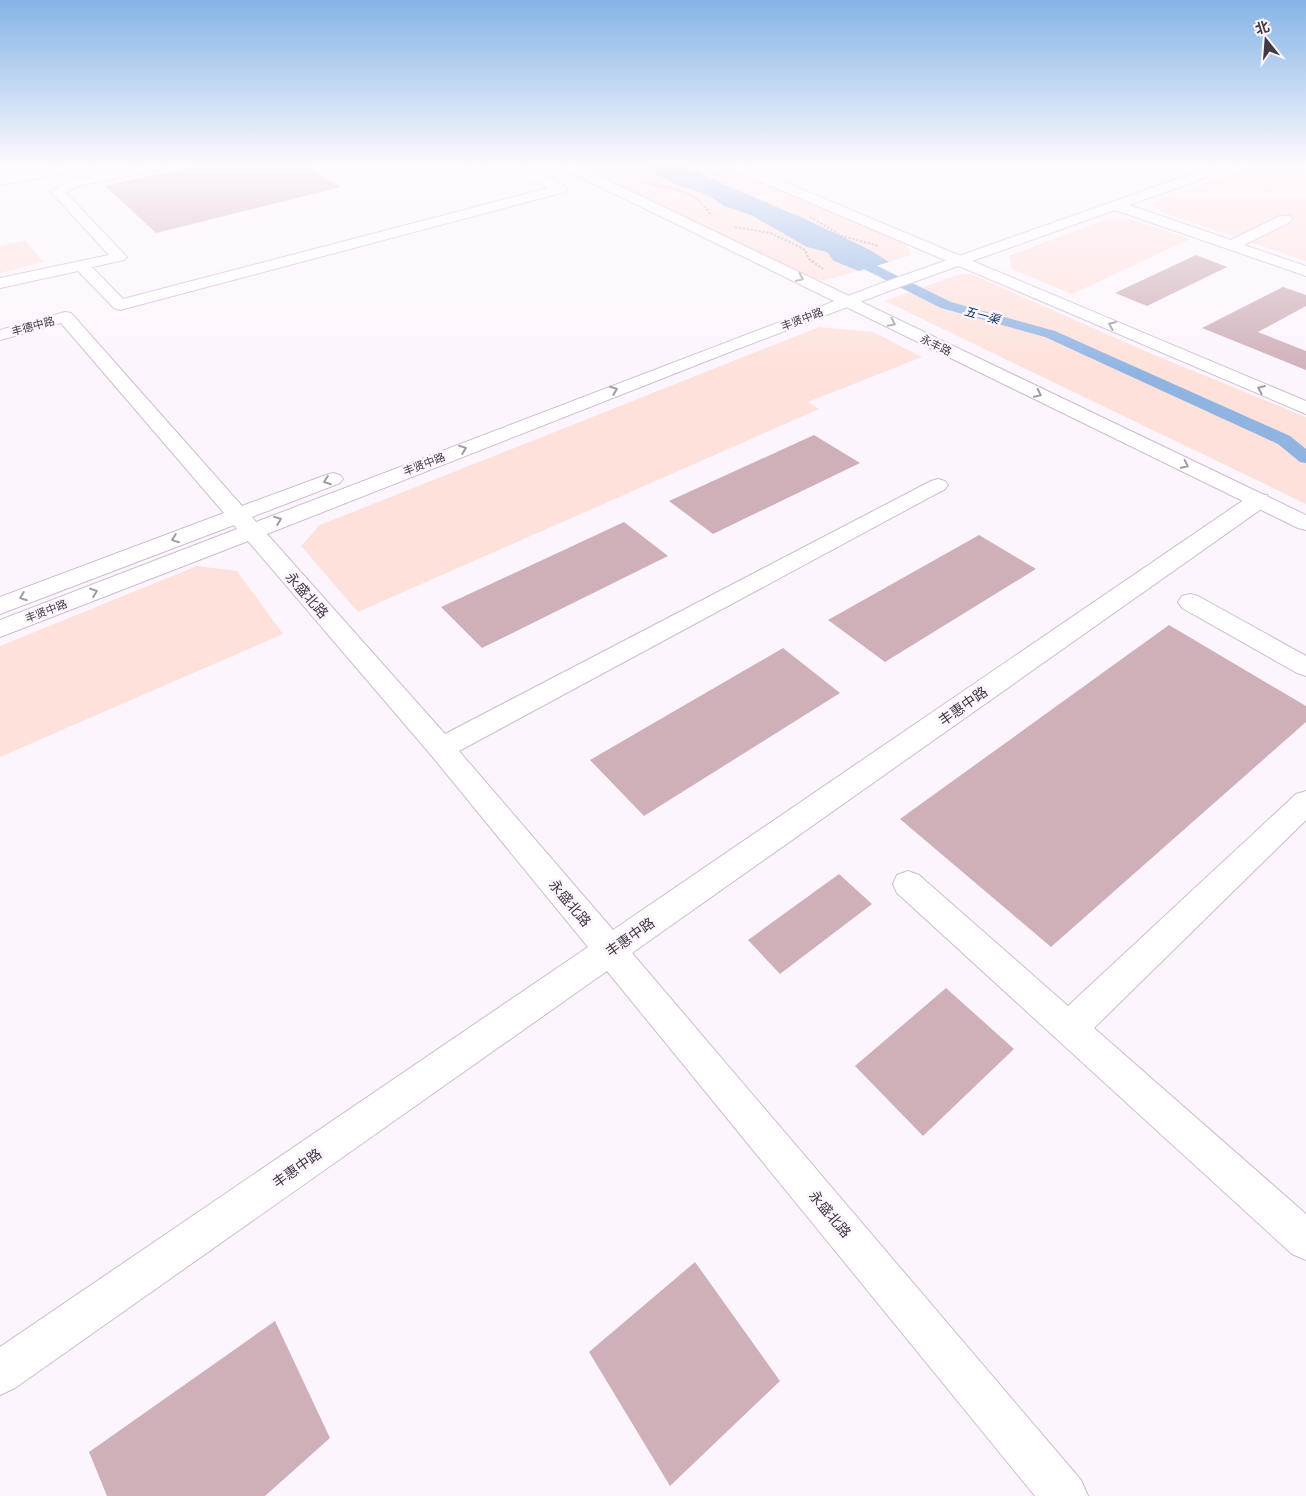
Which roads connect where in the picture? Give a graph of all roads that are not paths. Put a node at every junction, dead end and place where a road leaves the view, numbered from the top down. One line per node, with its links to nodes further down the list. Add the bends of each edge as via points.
1 (98, 235): 11 (street, via 119,257)
2 (386, 235): 11 (street, via 120,305)
3 (711, 235): 16 (street, 永丰路, one-way to 16)
4 (902, 235): 10 (street)
5 (1011, 235): 10 (street)
6 (1023, 235): 10 (street)
7 (1202, 235): 9 (street)
8 (1253, 235): 9 (street)
9 (1232, 245): 13 (street)
10 (954, 257): 16 (street); 19 (street, one-way to 10)
11 (81, 265): 12 (street)
12 (56, 271): 14 (street); 15 (street, via 38,281)
13 (1306, 271)
14 (0, 282)
15 (0, 291)
16 (840, 298): 20 (street, 丰贤中路); 23 (street, 永丰路, one-way to 23); 24 (street, 丰贤中路, one-way to 16)
17 (65, 318): 18 (street, 丰德中路); 24 (street, 永盛北路)
18 (0, 335)
19 (1306, 408)
20 (376, 463)
21 (348, 473): 24 (street, 丰贤中路, one-way to 24)
22 (938, 485): 30 (street)
23 (1259, 500): 25 (street, 永丰路); 33 (street, 丰惠中路)
24 (244, 523): 27 (street, 丰贤中路, one-way to 27); 28 (street, 丰贤中路, one-way to 24); 30 (street, 永盛北路)
25 (1306, 523)
26 (1190, 602): 29 (street)
27 (0, 606)
28 (0, 629)
29 (1306, 667)
30 (441, 748): 33 (street, 永盛北路)
31 (1306, 802): 34 (street)
32 (908, 884): 34 (street)
33 (611, 951): 36 (street, 丰惠中路); 37 (street, 永盛北路)
34 (1069, 1028): 35 (street)
35 (1306, 1240)
36 (0, 1373)
37 (1065, 1496)

